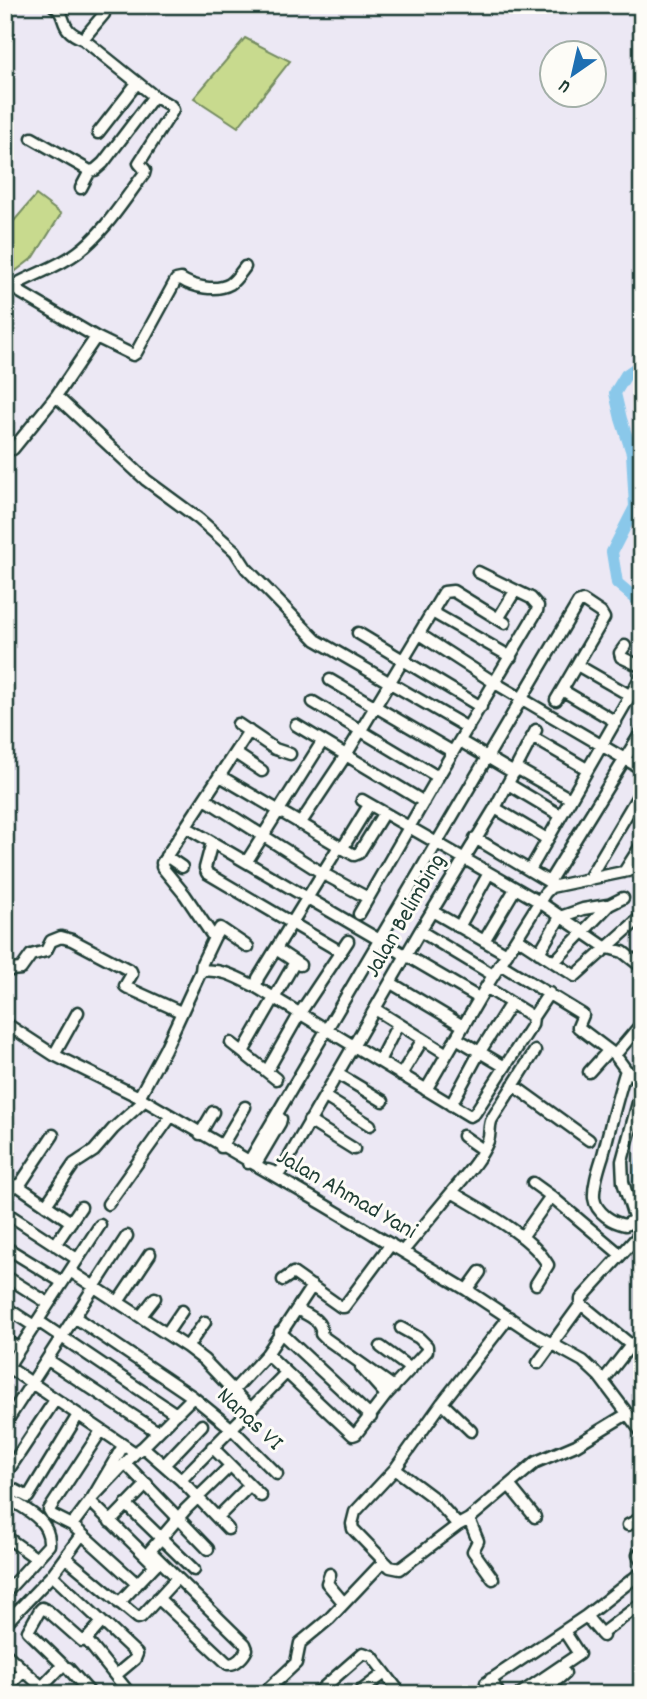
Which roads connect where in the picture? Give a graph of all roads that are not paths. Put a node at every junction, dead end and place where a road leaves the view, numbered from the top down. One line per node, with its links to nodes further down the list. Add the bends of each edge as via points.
1 (53, 5): 3 (street, via 69,32)
2 (104, 14): 3 (street)
3 (83, 39): 4 (street)
4 (137, 83): 5 (street); 6 (street)
5 (154, 96): 8 (street, via 103,163); 12 (street, via 173,110 139,163 143,175 80,251)
6 (98, 133)
7 (32, 138): 8 (street)
8 (90, 171): 9 (street)
9 (81, 188)
10 (245, 267): 13 (street, via 229,285 204,288 176,280 135,354)
11 (5, 277): 12 (street)
12 (11, 287): 13 (street)
13 (96, 337): 14 (street)
14 (56, 396): 15 (street, via 13,449); 28 (street, via 146,480 235,551 316,640)
15 (5, 443)
16 (478, 572): 17 (street)
17 (515, 591): 18 (street, via 502,621 449,590); 22 (street, via 538,606)
18 (432, 612): 20 (street); 22 (street)
19 (358, 633): 23 (street)
20 (419, 634): 23 (street); 29 (street)
21 (625, 646): 25 (street, via 621,657)
22 (511, 657): 29 (street)
23 (403, 660): 28 (street); 36 (street)
24 (577, 665): 30 (street); 31 (street); 32 (street, via 604,617 581,601)
25 (642, 667)
26 (642, 675): 31 (street)
27 (330, 680): 35 (street)
28 (389, 683): 35 (street); 40 (street)
29 (495, 683): 32 (street); 36 (street)
30 (562, 690): 33 (street); 37 (street)
31 (631, 696): 37 (street)
32 (523, 699): 46 (street); 51 (street)
33 (556, 700)
34 (313, 702): 41 (street)
35 (375, 707): 41 (street); 47 (street)
36 (481, 707): 40 (street)
37 (616, 722): 46 (street)
38 (238, 723): 43 (street)
39 (296, 725): 45 (street)
40 (468, 728): 44 (street)
41 (360, 731): 50 (street); 58 (street)
42 (642, 731): 52 (street)
43 (248, 732): 48 (street); 49 (street)
44 (460, 741): 47 (street); 51 (street)
45 (322, 742): 50 (street); 66 (street)
46 (602, 747): 52 (street); 53 (street)
47 (453, 752): 58 (street)
48 (235, 753): 55 (street); 57 (street)
49 (290, 754)
50 (346, 755): 63 (street); 69 (street)
51 (488, 757): 56 (street); 77 (street)
52 (624, 759): 54 (street); 89 (street)
53 (587, 769): 56 (street, Jalan Belimbing, via 534,733); 61 (street)
54 (642, 769)
55 (262, 771)
56 (515, 771): 59 (street, Jalan Belimbing); 61 (street)
57 (220, 776): 62 (street); 66 (street)
58 (438, 777): 63 (street)
59 (508, 784): 65 (street, Jalan Belimbing); 68 (street)
60 (642, 789): 64 (street)
61 (569, 798): 68 (street)
62 (205, 799): 70 (street); 72 (street)
63 (424, 802): 71 (street)
64 (638, 804): 88 (street)
65 (495, 808): 73 (street, Jalan Belimbing); 74 (street)
66 (278, 811): 69 (street); 72 (street)
67 (383, 814): 71 (street); 78 (street, via 359,853); 78 (street, via 366,803)
68 (560, 815): 74 (street)
69 (300, 824): 78 (street)
70 (186, 827): 75 (street); 80 (street)
71 (408, 829): 77 (street); 92 (street)
72 (263, 836): 81 (street); 86 (street)
73 (475, 838): 79 (street, Jalan Belimbing); 84 (street)
74 (547, 839): 84 (street)
75 (212, 842): 81 (street); 100 (street, via 205,868 208,873)
76 (642, 844): 85 (street)
77 (437, 845): 79 (street); 106 (street)
78 (340, 848): 86 (street)
79 (463, 859): 87 (street); 96 (street, Jalan Belimbing)
80 (163, 862): 82 (street); 104 (street)
81 (247, 862): 91 (street)
82 (183, 867)
83 (642, 867): 85 (street)
84 (530, 870): 89 (street)
85 (624, 872): 88 (street)
86 (322, 873): 91 (street); 92 (street)
87 (489, 873): 90 (street); 101 (street)
88 (588, 880): 89 (street)
89 (550, 885): 94 (street)
90 (515, 889): 94 (street); 107 (street)
91 (308, 897): 100 (street); 106 (street)
92 (368, 898): 97 (street)
93 (623, 898): 95 (street)
94 (538, 901): 99 (street); 105 (street)
95 (609, 905): 99 (street); 103 (street)
96 (432, 911): 101 (street); 102 (street, Jalan Belimbing)
97 (359, 914)
98 (642, 916): 110 (street)
99 (560, 917): 103 (street); 113 (street)
100 (290, 922): 111 (street); 112 (street)
101 (458, 927): 107 (street)
102 (420, 931): 115 (street, Jalan Belimbing); 121 (street)
103 (583, 931): 110 (street); 116 (street)
104 (214, 938): 109 (street, via 220,928); 120 (street)
105 (517, 938): 113 (street); 114 (street)
106 (380, 941): 115 (street); 138 (street)
107 (484, 941): 114 (street)
108 (348, 942): 112 (street)
109 (248, 947)
110 (605, 947): 116 (street, via 575,976); 119 (street, via 623,952)
111 (276, 949): 123 (street); 126 (street, via 298,964)
112 (341, 952): 132 (street)
113 (539, 953): 116 (street)
114 (507, 954): 117 (street)
115 (407, 956): 122 (street, Jalan Belimbing); 127 (street)
116 (554, 962)
117 (500, 964): 121 (street); 125 (street)
118 (5, 965): 131 (street, via 19,970 31,955 46,951 51,941 61,937 131,971 125,986)
119 (642, 967)
120 (201, 971): 123 (street, via 231,974); 131 (street)
121 (493, 975): 124 (street)
122 (391, 983): 129 (street, Jalan Belimbing); 137 (street)
123 (256, 987): 126 (street)
124 (486, 987): 127 (street); 128 (street)
125 (549, 993): 133 (street); 146 (street, via 583,1015 578,1027)
126 (273, 998): 132 (street); 144 (street)
127 (479, 998): 137 (street)
128 (511, 1003): 133 (street); 145 (street)
129 (375, 1009): 136 (street); 142 (street, Jalan Belimbing)
130 (78, 1012): 148 (street)
131 (181, 1012): 162 (street)
132 (300, 1013): 138 (street); 152 (street)
133 (533, 1017): 150 (street)
134 (5, 1023): 148 (street, Jalan Ahmad Yani)
135 (642, 1023): 146 (street)
136 (398, 1024): 140 (street); 149 (street)
137 (463, 1026): 139 (street)
138 (325, 1030): 142 (street); 177 (street)
139 (456, 1038): 145 (street); 147 (street)
140 (423, 1039): 147 (street); 155 (street)
141 (231, 1043): 144 (street)
142 (353, 1046): 149 (street); 154 (street, Jalan Belimbing)
143 (535, 1051): 158 (street)
144 (243, 1052): 152 (street)
145 (479, 1053): 150 (street); 164 (street)
146 (611, 1053): 151 (street); 153 (street)
147 (447, 1054): 160 (street)
148 (54, 1055): 162 (street, Jalan Ahmad Yani)
149 (379, 1061): 155 (street)
150 (505, 1067): 164 (street, via 472,1116)
151 (626, 1070): 157 (street); 187 (street, via 594,1199 614,1222 626,1225)
152 (267, 1071): 156 (street)
153 (589, 1072)
154 (338, 1074): 161 (street, Jalan Belimbing); 163 (street)
155 (401, 1075): 160 (street)
156 (276, 1079)
157 (642, 1080)
158 (513, 1085): 173 (street); 176 (street, via 489,1124)
159 (642, 1088): 187 (street, via 622,1161)
160 (426, 1090): 164 (street)
161 (325, 1097): 168 (street, Jalan Belimbing); 169 (street)
162 (142, 1099): 167 (street, Jalan Ahmad Yani); 184 (street, via 94,1151 74,1164)
163 (383, 1101)
164 (451, 1105)
165 (245, 1107): 174 (street)
166 (214, 1112): 170 (street)
167 (171, 1115): 170 (street, Jalan Ahmad Yani); 183 (street)
168 (309, 1121): 175 (street); 177 (street, Jalan Belimbing, via 279,1173)
169 (370, 1125)
170 (200, 1134): 174 (street, Jalan Ahmad Yani)
171 (53, 1135): 179 (street)
172 (463, 1136): 176 (street)
173 (589, 1140)
174 (222, 1147): 177 (street, Jalan Ahmad Yani)
175 (354, 1149)
176 (483, 1150): 180 (street)
177 (252, 1161): 193 (street, Jalan Ahmad Yani)
178 (533, 1183): 181 (street)
179 (19, 1186): 182 (street, via 13,1186); 184 (street)
180 (452, 1192): 191 (street); 196 (street)
181 (551, 1196): 191 (street); 198 (street)
182 (5, 1197)
183 (107, 1204)
184 (46, 1205): 188 (street)
185 (81, 1207): 188 (street)
186 (6, 1215): 194 (street)
187 (633, 1220): 192 (street)
188 (71, 1222): 194 (street)
189 (100, 1224): 199 (street)
190 (127, 1236): 207 (street)
191 (522, 1237): 205 (street, via 548,1263)
192 (640, 1238): 198 (street)
193 (391, 1244): 196 (street, Jalan Ahmad Yani); 206 (street, via 344,1307)
194 (55, 1245): 199 (street)
195 (5, 1247): 204 (street)
196 (403, 1251): 208 (street, Jalan Ahmad Yani)
197 (150, 1254): 210 (street)
198 (621, 1255): 212 (street)
199 (77, 1259): 200 (street)
200 (69, 1271): 204 (street); 207 (street)
201 (480, 1272): 208 (street)
202 (5, 1276): 211 (street)
203 (282, 1280): 206 (street, via 291,1273)
204 (62, 1282): 211 (street)
205 (536, 1284)
206 (312, 1286): 214 (street)
207 (94, 1287): 210 (street); 218 (street)
208 (467, 1290): 217 (street, Jalan Ahmad Yani)
209 (155, 1298): 216 (street)
210 (118, 1302): 216 (street)
211 (48, 1303): 220 (street)
212 (581, 1304): 226 (street); 227 (street)
213 (5, 1307): 220 (street)
214 (297, 1309): 222 (street); 233 (street, via 320,1323 323,1336)
215 (182, 1311): 223 (street)
216 (141, 1316): 223 (street)
217 (509, 1317): 227 (street, Jalan Ahmad Yani); 245 (street)
218 (76, 1318): 224 (street); 243 (street, Nanas VI)
219 (205, 1322): 228 (street)
220 (36, 1324): 224 (street); 230 (street)
221 (401, 1328): 236 (street, via 427,1346)
222 (280, 1332): 231 (street); 250 (street)
223 (167, 1333): 228 (street)
224 (62, 1339): 232 (street); 248 (street)
225 (5, 1340): 230 (street)
226 (636, 1343): 238 (street)
227 (552, 1345): 234 (street); 238 (street, Jalan Ahmad Yani, via 583,1361)
228 (187, 1347): 241 (street)
229 (381, 1347): 236 (street)
230 (19, 1348): 235 (street)
231 (267, 1354): 237 (street); 241 (street)
232 (48, 1360): 239 (street); 256 (street)
233 (357, 1361): 240 (street); 242 (street)
234 (538, 1363)
235 (7, 1369): 239 (street)
236 (411, 1369): 240 (street)
237 (286, 1373): 246 (street); 250 (street, via 351,1435)
238 (603, 1381): 247 (street, Jalan Ahmad Yani)
239 (32, 1384): 244 (street); 251 (street)
240 (394, 1387): 242 (street)
241 (233, 1391): 246 (street)
242 (386, 1395): 250 (street)
243 (193, 1397): 248 (street); 253 (street, Nanas VI)
244 (55, 1400): 249 (street); 265 (street)
245 (442, 1403): 255 (street); 264 (street)
246 (251, 1409): 253 (street)
247 (627, 1413): 257 (street, Jalan Ahmad Yani); 271 (street, via 576,1445 536,1462)
248 (176, 1414): 256 (street)
249 (78, 1415): 254 (street); 269 (street, via 28,1497)
250 (371, 1417)
251 (5, 1424)
252 (202, 1424): 262 (street)
253 (232, 1428): 259 (street); 266 (street, Nanas VI)
254 (101, 1431): 258 (street); 283 (street, via 49,1508 52,1515)
255 (471, 1431)
256 (158, 1432): 260 (street)
257 (642, 1433)
258 (122, 1446): 260 (street); 275 (street)
259 (212, 1447): 263 (street); 267 (street)
260 (139, 1450): 261 (street); 262 (street)
261 (126, 1464): 268 (street); 275 (street)
262 (164, 1465): 267 (street)
263 (230, 1466): 270 (street); 274 (street)
264 (396, 1469): 284 (street, via 435,1499); 294 (street, via 355,1512 352,1524)
265 (6, 1474)
266 (276, 1474)
267 (181, 1480): 274 (street)
268 (146, 1484): 276 (street); 280 (street)
269 (5, 1485)
270 (250, 1485): 272 (street); 277 (street)
271 (509, 1485): 278 (street); 281 (street)
272 (261, 1496)
273 (6, 1498): 293 (street, via 48,1529 50,1545)
274 (199, 1498): 277 (street); 280 (street)
275 (92, 1499): 282 (street); 283 (street)
276 (126, 1504): 282 (street); 289 (street)
277 (218, 1517): 286 (street)
278 (535, 1517)
279 (642, 1518): 285 (street)
280 (178, 1519): 289 (street); 290 (street)
281 (469, 1519): 284 (street); 302 (street, via 478,1541 472,1551)
282 (110, 1522): 296 (street)
283 (72, 1525): 287 (street)
284 (458, 1525): 294 (street, via 400,1569)
285 (628, 1525)
286 (228, 1529)
287 (82, 1534): 292 (street); 305 (street)
288 (5, 1536): 293 (street)
289 (162, 1537): 296 (street, via 149,1551); 297 (street)
290 (208, 1549)
291 (642, 1552): 295 (street, via 638,1555)
292 (66, 1558): 301 (street); 309 (street)
293 (37, 1559): 304 (street)
294 (384, 1561): 308 (street)
295 (642, 1562)
296 (157, 1563): 303 (street); 305 (street)
297 (194, 1570)
298 (642, 1572): 311 (street)
299 (330, 1574): 308 (street, via 327,1583)
300 (5, 1575): 304 (street)
301 (52, 1575): 312 (street); 318 (street, via 102,1622 80,1641 41,1609 28,1631 63,1665 41,1687)
302 (493, 1578)
303 (176, 1579): 307 (street); 307 (street, via 245,1644 243,1656 228,1664)
304 (16, 1582): 306 (street)
305 (136, 1583): 309 (street)
306 (5, 1593)
307 (159, 1598): 309 (street, via 139,1618)
308 (343, 1602): 327 (street, via 300,1643 296,1663)
309 (119, 1603)
310 (642, 1603): 311 (street, via 602,1635)
311 (586, 1616): 314 (street)
312 (5, 1624)
313 (105, 1624): 321 (street, via 137,1656)
314 (564, 1632): 330 (street, via 488,1681); 331 (street, via 579,1654)
315 (89, 1643): 321 (street)
316 (5, 1653): 318 (street)
317 (68, 1668): 325 (street)
318 (24, 1671): 322 (street)
319 (565, 1672): 332 (street)
320 (385, 1673): 323 (street, via 372,1656 363,1653); 328 (street); 329 (street)
321 (116, 1675): 326 (street)
322 (6, 1690): 324 (street)
323 (317, 1693)
324 (10, 1694)
325 (90, 1694)
326 (130, 1694)
327 (263, 1694)
328 (357, 1694)
329 (401, 1694)
330 (499, 1694)
331 (520, 1694)
332 (541, 1694)

